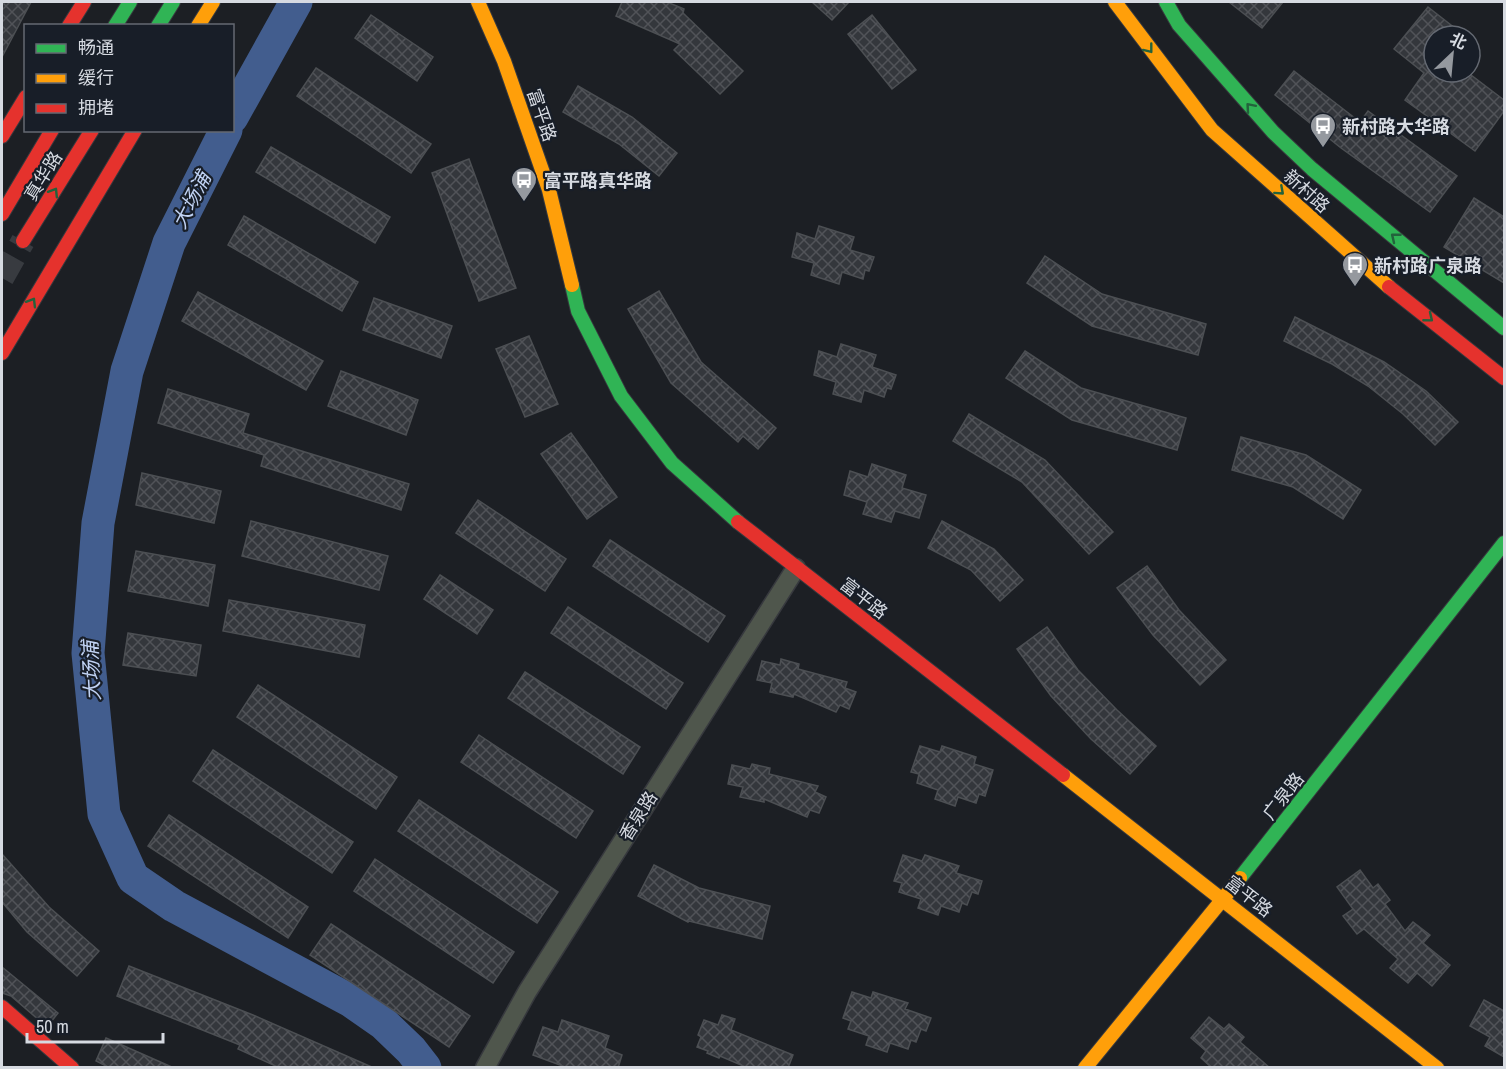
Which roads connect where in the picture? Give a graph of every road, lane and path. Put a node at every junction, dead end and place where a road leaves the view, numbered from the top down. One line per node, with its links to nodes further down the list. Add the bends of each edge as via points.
1 (84, 2): 8 (street)
2 (130, 2): 9 (street)
3 (173, 2): 10 (street)
4 (213, 2): 11 (street)
5 (478, 2): 23 (street, 富平路, via 504,61 549,190 578,311 621,396 672,464)
6 (1115, 2): 21 (street, 新村路, one-way to 21, via 1212,130 1371,272)
7 (1166, 2): 19 (street, 新村路, one-way to 7, via 1273,132 1179,25)
8 (70, 24)
9 (116, 24)
10 (159, 24)
11 (199, 24)
12 (24, 100): 16 (street)
13 (51, 132): 17 (street, 真华路)
14 (91, 132): 18 (street, 真华路, one-way to 14)
15 (134, 132): 20 (street, one-way to 15)
16 (2, 136)
17 (2, 214)
18 (23, 242)
19 (1504, 328)
20 (2, 352)
21 (1504, 378)
22 (1504, 543): 24 (street, 广泉路)
23 (796, 568): 24 (street, 富平路); 27 (street, 香泉路, via 527,992)
24 (1223, 899): 28 (street, 广泉路); 29 (street, 富平路)
25 (2, 1007): 26 (street)
26 (72, 1068)
27 (485, 1068)
28 (1085, 1068)
29 (1437, 1068)

